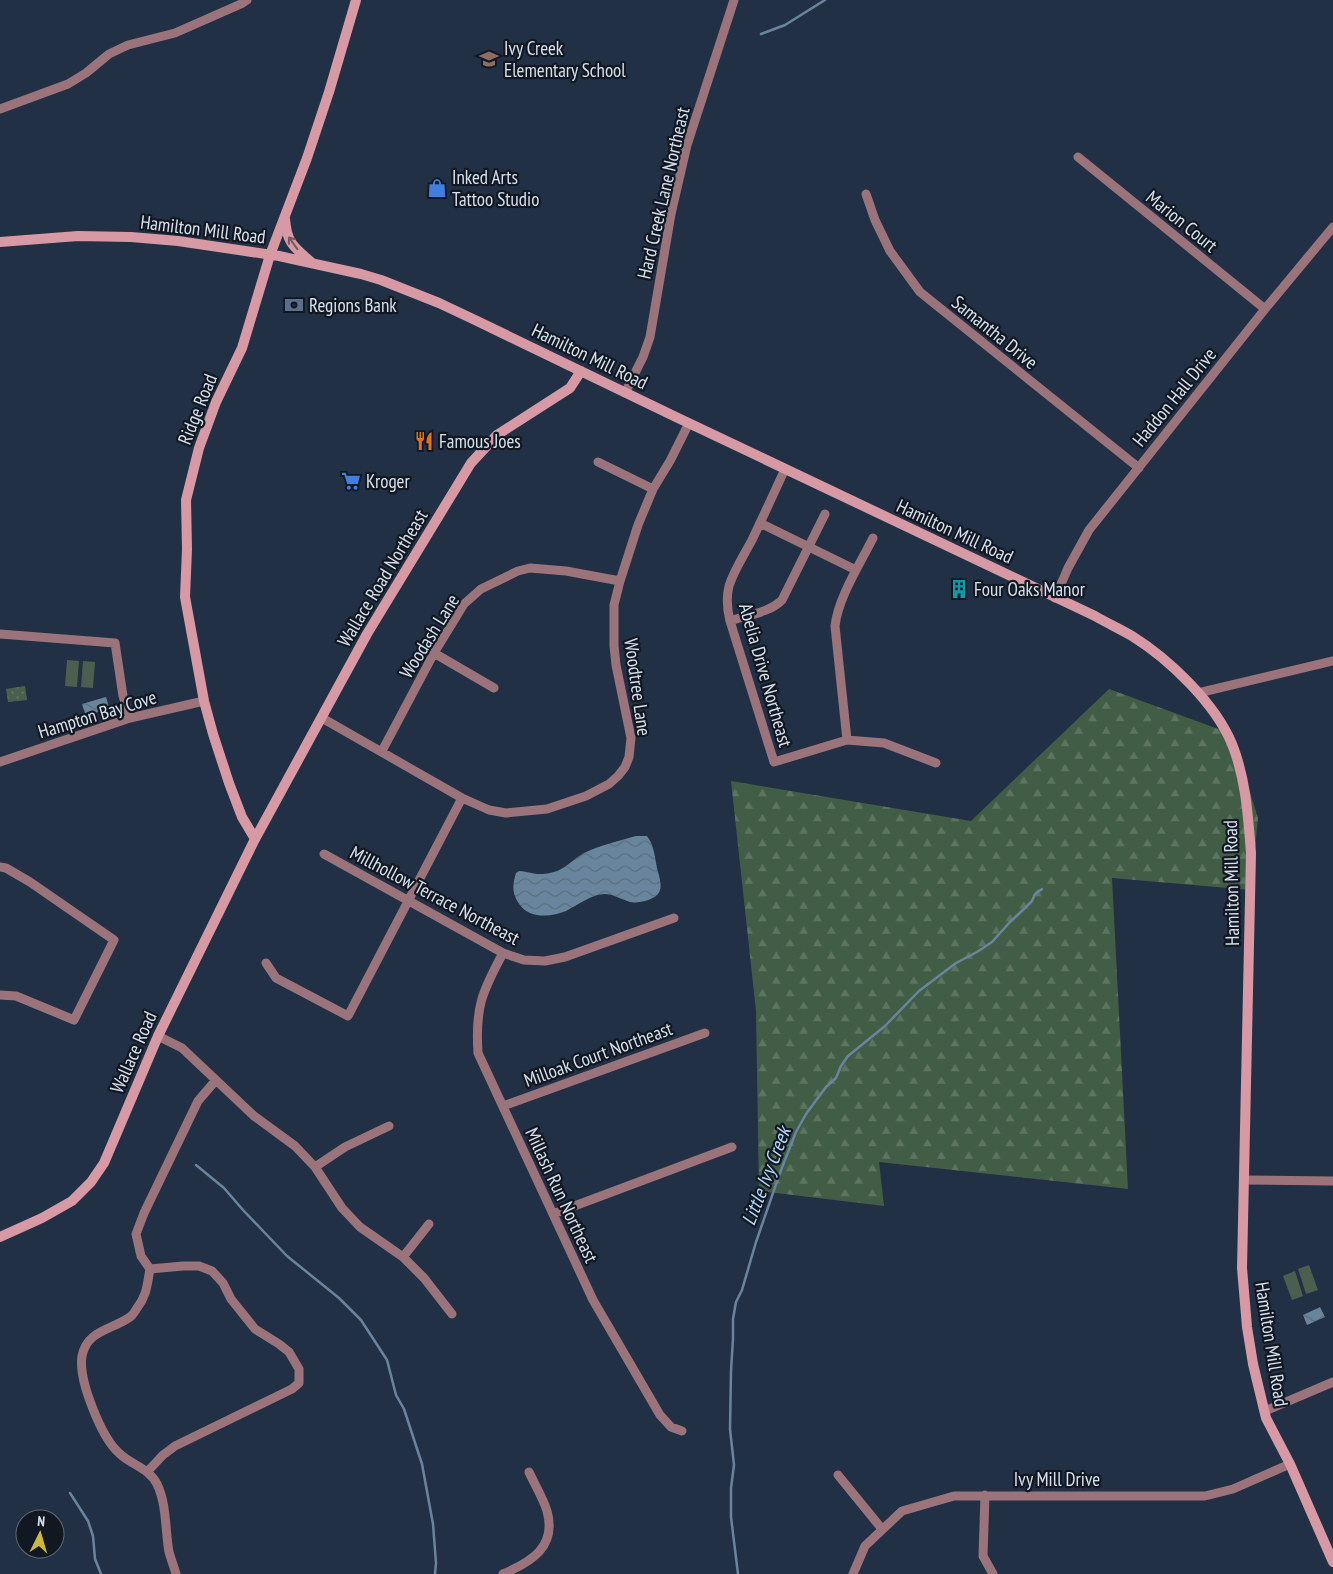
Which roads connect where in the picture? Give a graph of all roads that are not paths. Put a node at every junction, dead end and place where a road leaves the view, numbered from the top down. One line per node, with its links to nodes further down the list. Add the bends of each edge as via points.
1 (247, 0): 4 (street, via 175,33 128,45 109,54 68,84)
2 (356, 0): 7 (main road, Ridge Road, via 329,92)
3 (734, 0): 14 (street, Hard Creek Lane Northeast, via 686,146 650,337)
4 (0, 109)
5 (1078, 157): 12 (street, Marion Court)
6 (866, 194): 17 (street, Samantha Drive, via 890,251 920,292)
7 (285, 217): 10 (main road, Ridge Road); 11 (main road, one-way to 7, via 291,244)
8 (1333, 227): 12 (street, Haddon Hall Drive)
9 (0, 242): 10 (main road, Hamilton Mill Road, via 78,236 131,237 178,240)
10 (270, 254): 11 (main road, Hamilton Mill Road); 33 (main road, Ridge Road, via 242,348 216,402 199,448 186,500 185,597)
11 (312, 263): 13 (main road, Hamilton Mill Road, via 396,286 468,316)
12 (1265, 309): 17 (street, Haddon Hall Drive)
13 (582, 372): 14 (main road, Hamilton Mill Road); 35 (main road, Wallace Road Northeast, via 570,388 497,435 471,463 367,634)
14 (625, 393): 15 (main road, Hamilton Mill Road)
15 (689, 423): 18 (main road, Hamilton Mill Road); 19 (street, Woodtree Lane)
16 (598, 462): 19 (street)
17 (1139, 468): 26 (street, Haddon Hall Drive, via 1089,530)
18 (785, 469): 21 (street, Abelia Drive Northeast); 26 (main road, Hamilton Mill Road)
19 (653, 489): 25 (street, Woodtree Lane)
20 (825, 514): 23 (street)
21 (760, 523): 23 (street); 27 (street, Abelia Drive Northeast, via 729,585 727,609)
22 (873, 538): 24 (street)
23 (809, 547): 24 (street); 27 (street, via 777,605)
24 (856, 570): 36 (street, via 840,603 835,626)
25 (620, 582): 29 (street, Woodash Lane, via 566,571 530,568 518,571 481,589 464,604); 40 (street, Woodtree Lane, via 614,605 614,646 631,738 625,767 609,784 586,796 547,809 506,813 489,810)
26 (1055, 598): 32 (main road, Hamilton Mill Road, via 1132,636 1166,661)
27 (730, 620): 36 (street, Abelia Drive Northeast, via 774,762)
28 (0, 634): 34 (street, via 115,643 123,696)
29 (434, 653): 31 (street); 37 (street, Woodash Lane)
30 (1333, 661): 32 (street)
31 (494, 688)
32 (1198, 693): 56 (main road, Hamilton Mill Road, via 1231,743 1247,802 1251,853)
33 (204, 701): 34 (street, Hampton Bay Cove); 41 (main road, Ridge Road, via 229,783 242,817)
34 (130, 718): 38 (street, Hampton Bay Cove)
35 (322, 718): 37 (street, Woodtree Lane); 41 (main road, Wallace Road Northeast)
36 (847, 740): 39 (street, Abelia Drive Northeast, via 884,743)
37 (382, 751): 40 (street, Woodtree Lane)
38 (0, 762)
39 (936, 763)
40 (462, 798): 44 (street)
41 (255, 839): 50 (main road, Wallace Road)
42 (324, 854): 44 (street, Millhollow Terrace Northeast)
43 (0, 867): 48 (street, via 30,882 114,940 74,1020 16,996)
44 (408, 900): 46 (street, Millhollow Terrace Northeast); 47 (street, via 348,1016 276,978)
45 (674, 918): 46 (street, Millhollow Terrace Northeast, via 544,962)
46 (503, 953): 52 (street, Millash Run Northeast, via 485,986 476,1028 478,1053)
47 (266, 963)
48 (0, 995)
49 (705, 1033): 52 (street, Milloak Court Northeast)
50 (158, 1036): 51 (street, via 182,1048); 60 (main road, Wallace Road, via 104,1163 92,1182 72,1201)
51 (216, 1080): 55 (street, via 254,1116 295,1146); 62 (street, via 198,1101 136,1234 141,1256)
52 (503, 1106): 58 (street, Millash Run Northeast)
53 (389, 1126): 55 (street, via 345,1147)
54 (732, 1147): 58 (street)
55 (315, 1167): 61 (street, via 342,1208 360,1227)
56 (1244, 1180): 57 (street); 65 (main road, Hamilton Mill Road, via 1242,1268 1247,1327)
57 (1333, 1181)
58 (553, 1214): 66 (street, Millash Run Northeast, via 593,1300 660,1415 671,1427)
59 (429, 1224): 61 (street)
60 (0, 1237)
61 (403, 1256): 63 (street)
62 (150, 1269): 68 (street, via 145,1298 131,1317 88,1340 82,1355 82,1376 109,1444); 68 (street, via 199,1266 212,1271 255,1329 288,1352 300,1369 299,1383 292,1389 175,1446)
63 (452, 1314)
64 (1333, 1382): 65 (street)
65 (1264, 1411): 67 (main road, Hamilton Mill Road)
66 (682, 1431)
67 (1290, 1464): 71 (street, Ivy Mill Drive, via 1205,1496); 73 (main road, Hamilton Mill Road)
68 (147, 1472): 74 (street, via 162,1500 169,1552)
69 (529, 1472): 75 (street, via 547,1512 549,1532 542,1549 524,1565)
70 (838, 1475): 72 (street)
71 (985, 1495): 72 (street, Ivy Mill Drive, via 954,1496 902,1511); 77 (street, via 983,1556)
72 (882, 1529): 76 (street, Ivy Mill Drive, via 865,1546)
73 (1333, 1562)
74 (176, 1574)
75 (503, 1574)
76 (853, 1574)
77 (992, 1574)

